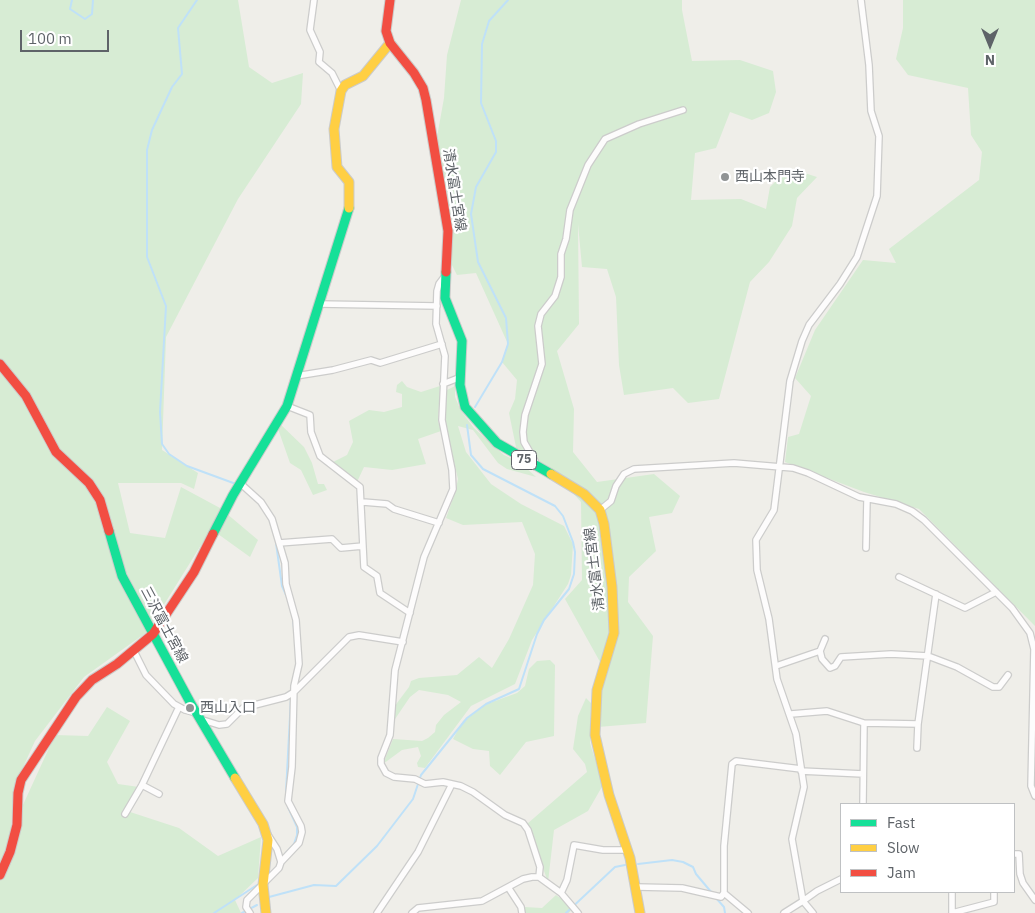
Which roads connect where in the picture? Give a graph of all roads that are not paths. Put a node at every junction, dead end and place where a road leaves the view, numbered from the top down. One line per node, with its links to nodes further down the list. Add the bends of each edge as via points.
1 (314, 0): 5 (street, via 310,30 320,52 319,62 332,73)
2 (390, 0): 4 (main road, via 386,21)
3 (861, 0): 17 (street, via 871,111 879,136 877,196 856,257 809,325 802,341 790,381)
4 (390, 43): 5 (main road, via 363,76 345,85); 7 (main road, 清水富士宮線 / 75, via 414,73 426,100 448,231)
5 (341, 91): 8 (main road, via 334,129 337,167 349,182 349,207)
6 (683, 110): 16 (street, via 605,139 588,165 570,210 561,254 561,277 555,296 541,314 538,326 542,364 525,415 523,432 524,442)
7 (445, 275): 9 (street, via 439,284); 13 (main road, 清水富士宮線 / 75, via 447,307 462,341)
8 (319, 304): 9 (street); 12 (main road)
9 (437, 306): 10 (street, via 436,324)
10 (442, 344): 12 (street, via 380,363 371,360); 14 (street)
11 (0, 364): 30 (main road, 三沢富士宮線, via 26,396 56,452 89,483 100,500 122,576)
12 (296, 376): 15 (main road)
13 (460, 377): 14 (street); 16 (main road, 清水富士宮線 / 75, via 462,398 474,420 497,443)
14 (444, 384): 22 (street, via 442,420 453,489)
15 (286, 406): 18 (main road); 20 (street, via 310,415 311,432 320,456 360,486)
16 (536, 466): 21 (main road, 清水富士宮線 / 75, via 584,494)
17 (781, 467): 19 (street, via 808,472); 21 (street, via 734,463 634,469 624,474 611,501); 36 (street, via 774,510 756,540 757,570)
18 (238, 486): 23 (street, via 267,510); 30 (main road, via 194,572)
19 (867, 499): 25 (street); 27 (street, via 896,504 924,520)
20 (362, 502): 22 (street, via 388,504); 24 (street)
21 (600, 510): 54 (main road, 清水富士宮線, via 606,533 614,627 597,690 595,735 609,795)
22 (439, 524): 29 (street, via 424,557)
23 (278, 542): 24 (street, via 332,539 341,548); 38 (street, via 296,620 299,664)
24 (363, 546): 29 (street, via 364,567 377,576 380,593)
25 (866, 548)
26 (899, 577): 28 (street)
27 (996, 592): 28 (street, via 965,608); 50 (street, via 1026,624 1034,649 1031,786)
28 (936, 594): 35 (street)
29 (410, 613): 32 (street)
30 (153, 634): 33 (main road); 41 (main road, 三沢富士宮線)
31 (824, 639): 34 (street)
32 (403, 642): 38 (street, via 349,636); 48 (street, via 395,670 390,735 381,764 386,773 394,777 415,779 425,784)
33 (133, 649): 39 (street, via 146,675); 57 (main road, via 92,680 76,697 21,780 17,825)
34 (820, 651): 35 (street, via 830,668 841,657); 36 (street)
35 (928, 656): 37 (street, via 957,667 993,687 999,687); 43 (street)
36 (776, 666): 40 (street, via 780,690)
37 (1008, 675)
38 (294, 692): 41 (street, via 243,708 227,724 219,725); 56 (street, via 288,801 302,832 299,843)
39 (179, 707): 41 (street); 47 (street)
40 (791, 714): 42 (street, via 826,711); 45 (street)
41 (200, 717): 53 (main road, 三沢富士宮線)
42 (864, 723): 43 (street); 46 (street)
43 (918, 724): 44 (street)
44 (917, 748)
45 (801, 770): 46 (street); 64 (street, via 736,761 732,764 724,846); 68 (street, via 803,796 792,840)
46 (863, 774): 51 (street)
47 (142, 784): 49 (street); 52 (street)
48 (452, 784): 58 (street, via 473,792 505,815 523,823 540,867); 72 (street, via 418,852)
49 (158, 794)
50 (1035, 796)
51 (863, 803)
52 (125, 814)
53 (266, 834): 56 (street, via 275,845); 60 (main road, 三沢富士宮線)
54 (628, 850): 62 (main road, 清水富士宮線); 63 (street, via 574,845)
55 (1015, 854): 67 (street, via 1020,854 1020,874)
56 (281, 862): 60 (street, via 276,874)
57 (0, 874)
58 (539, 877): 61 (street, via 523,879); 63 (street)
59 (840, 879): 68 (street)
60 (263, 885): 70 (street, via 247,900); 71 (main road, 三沢富士宮線)
61 (508, 887): 73 (street, via 482,901 418,908); 74 (street)
62 (637, 887): 64 (street, via 682,888 720,897); 75 (main road, 清水富士宮線)
63 (561, 893): 69 (street)
64 (724, 893): 76 (street)
65 (952, 893): 79 (street)
66 (994, 893): 79 (street, via 994,902)
67 (1035, 900)
68 (803, 901): 77 (street); 78 (street)
69 (574, 909)
70 (248, 910)
71 (266, 913)
72 (376, 913)
73 (412, 913)
74 (522, 913)
75 (640, 913)
76 (748, 913)
77 (784, 913)
78 (813, 913)
79 (952, 913)

